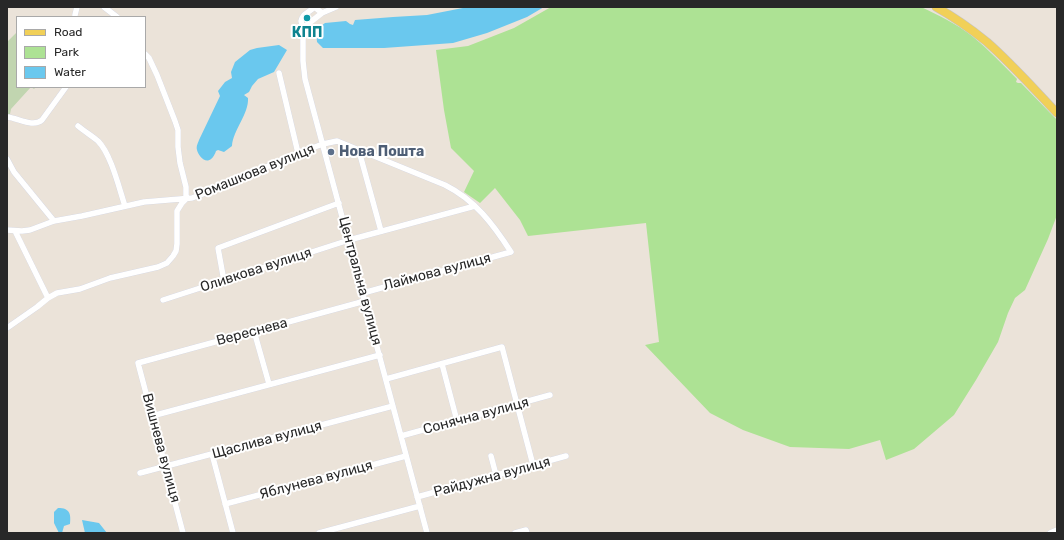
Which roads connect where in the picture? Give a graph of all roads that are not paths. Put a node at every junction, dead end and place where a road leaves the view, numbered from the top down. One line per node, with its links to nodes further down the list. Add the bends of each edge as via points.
1 (104, 7): 6 (street)
2 (315, 7): 5 (street); 7 (street, Центральна вулиця, via 304,14 301,21)
3 (336, 7): 5 (street)
4 (936, 7): 11 (main road, via 987,42)
5 (322, 12): 7 (street)
6 (116, 16)
7 (303, 28): 14 (street, Центральна вулиця, via 305,79)
8 (146, 55): 18 (street, via 157,75 178,130)
9 (279, 73): 16 (street)
10 (65, 88): 12 (street, via 40,122 35,124)
11 (1057, 113)
12 (7, 117)
13 (78, 126): 20 (street, via 103,148)
14 (323, 144): 15 (street, Ромашкова вулиця, via 337,141); 16 (street, Ромашкова вулиця); 19 (street, Центральна вулиця)
15 (359, 151): 21 (street, Ромашкова вулиця, via 445,185); 25 (street)
16 (298, 153): 18 (street, Ромашкова вулиця, via 216,189)
17 (7, 159): 22 (street, via 14,172)
18 (186, 199): 20 (street, Ромашкова вулиця); 30 (street, via 177,211 178,244 167,263 158,268 110,278)
19 (339, 203): 26 (street, Центральна вулиця); 28 (street, via 218,248)
20 (125, 206): 22 (street, Ромашкова вулиця)
21 (475, 206): 25 (street, Оливкова вулиця); 27 (street, Ромашкова вулиця)
22 (54, 221): 24 (street, Ромашкова вулиця, via 30,230)
23 (7, 230): 24 (street, Ромашкова вулиця)
24 (15, 231): 30 (street)
25 (381, 231): 26 (street, Оливкова вулиця)
26 (349, 240): 28 (street, Оливкова вулиця); 29 (street, Центральна вулиця)
27 (511, 252): 29 (street, Лаймова вулиця)
28 (224, 281): 31 (street, Оливкова вулиця)
29 (363, 293): 32 (street, Центральна вулиця)
30 (48, 298): 33 (street)
31 (163, 300)
32 (365, 301): 34 (street, Вереснева); 35 (street, Центральна вулиця)
33 (7, 328)
34 (254, 331): 36 (street, Вереснева); 39 (street)
35 (380, 355): 38 (street, Центральна вулиця); 39 (street)
36 (138, 363): 43 (street, Вишнева вулиця)
37 (442, 364): 38 (street); 41 (street, via 502,347); 44 (street)
38 (386, 379): 42 (street, Центральна вулиця)
39 (269, 384): 43 (street)
40 (550, 395): 41 (street, Сонячна вулиця)
41 (517, 404): 44 (street, Сонячна вулиця); 50 (street)
42 (393, 406): 45 (street, Центральна вулиця); 46 (street, Щаслива вулиця)
43 (152, 416): 51 (street, Вишнева вулиця)
44 (457, 421): 45 (street, Сонячна вулиця)
45 (401, 436): 47 (street, Центральна вулиця)
46 (212, 454): 51 (street, Щаслива вулиця); 55 (street)
47 (406, 456): 54 (street, Центральна вулиця); 55 (street, Яблунева вулиця)
48 (491, 456): 53 (street)
49 (566, 456): 50 (street, Райдужна вулиця)
50 (533, 465): 53 (street, Райдужна вулиця)
51 (166, 467): 52 (street, Щаслива вулиця); 59 (street, Вишнева вулиця)
52 (140, 473)
53 (496, 475): 54 (street, Райдужна вулиця)
54 (417, 497): 56 (street, Центральна вулиця)
55 (225, 504): 60 (street)
56 (420, 506): 61 (street); 62 (street, Центральна вулиця)
57 (1057, 530): 64 (street)
58 (527, 532): 63 (street)
59 (183, 533)
60 (233, 533)
61 (319, 533)
62 (427, 533)
63 (515, 533)
64 (1050, 533)

